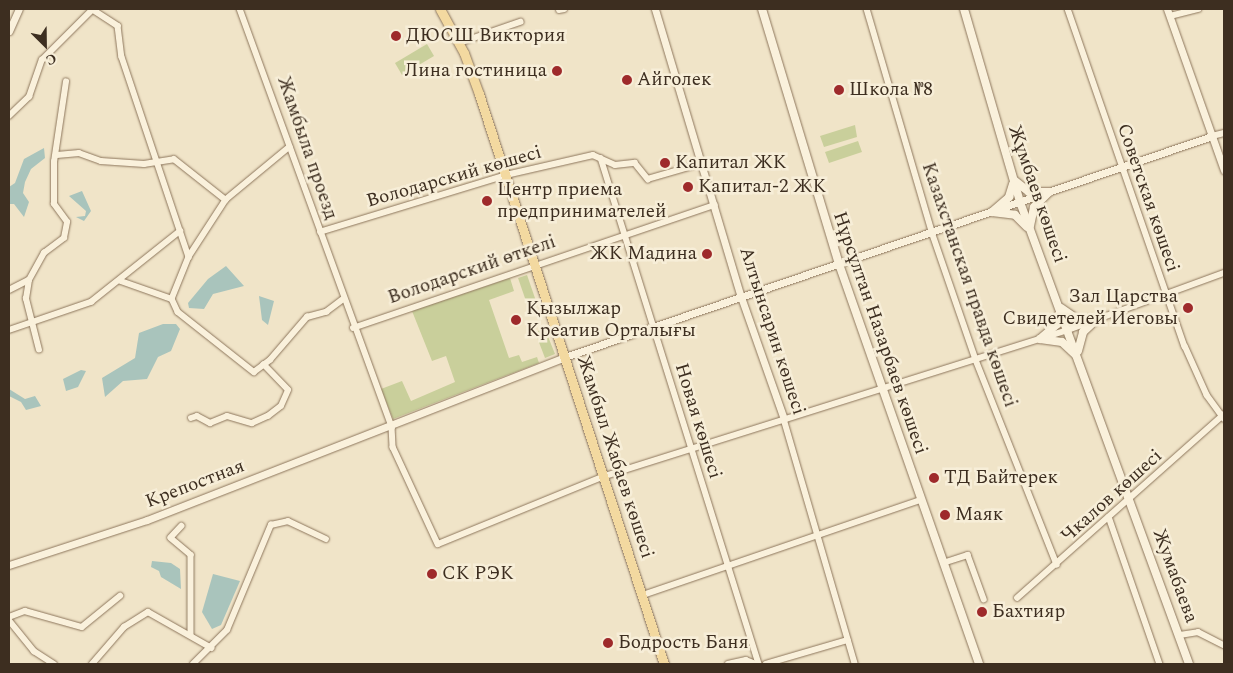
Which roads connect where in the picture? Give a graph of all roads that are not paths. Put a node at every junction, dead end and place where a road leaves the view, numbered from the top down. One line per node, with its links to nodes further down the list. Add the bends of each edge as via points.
1 (19, 9): 13 (street)
2 (92, 9): 16 (street, via 42,60 29,97); 22 (street, via 118,26 122,57)
3 (240, 9): 19 (street, Жамбыла проезд)
4 (440, 9): 14 (main road, Жамбыл Жабаев көшесі)
5 (655, 9): 23 (street, Алтынсарин көшесі)
6 (762, 9): 40 (main road, Нұрсұлтан Назарбаев көшесі)
7 (868, 9): 36 (street, Казахстанская правда көшесі)
8 (964, 9): 27 (main road, Жұмбаев көшесі)
9 (1068, 9): 24 (street, Советская көшесі)
10 (1198, 9): 11 (street)
11 (1168, 12): 18 (street)
12 (520, 22): 14 (street)
13 (9, 31)
14 (459, 43): 26 (main road, Жамбыл Жабаев көшесі)
15 (66, 82): 20 (street)
16 (9, 116)
17 (1224, 133): 18 (street)
18 (1212, 136): 24 (street, Крепостная); 25 (street)
19 (290, 147): 29 (street); 35 (street, Жамбыла проезд)
20 (58, 155): 22 (street, via 79,153 101,161 144,164); 42 (street, via 54,162 54,204 67,222 64,238 44,253)
21 (601, 158): 23 (street, Володарский көшесі, via 615,165 635,163 648,178); 26 (street, Володарский көшесі, via 593,155); 37 (street, Новая көшесі)
22 (158, 161): 29 (street, via 178,160 202,185); 33 (street)
23 (703, 163): 31 (street, Алтынсарин көшесі)
24 (1120, 168): 28 (street, Крепостная); 45 (street, Советская көшесі)
25 (1224, 170)
26 (506, 175): 35 (street, Володарский көшесі); 39 (main road, Жамбыл Жабаев көшесі)
27 (1012, 177): 28 (main road, via 1026,190); 30 (main road, Жұмбаев көшесі); 32 (main road, via 1010,196)
28 (1049, 192): 30 (street, Крепостная); 34 (main road, via 1032,210)
29 (226, 200): 38 (street)
30 (1020, 202): 32 (street, Крепостная); 34 (main road, Жұмбаев көшесі)
31 (715, 205): 37 (street, Володарский өткелі); 46 (street, Алтынсарин көшесі)
32 (992, 212): 34 (main road, via 1014,215); 36 (street, Крепостная)
33 (180, 230): 38 (street); 43 (street)
34 (1030, 230): 49 (main road, Жұмбаев көшесі)
35 (320, 232): 48 (street, Жамбыла проезд)
36 (932, 232): 40 (street, Крепостная); 60 (street, Казахстанская правда көшесі)
37 (624, 234): 39 (street, Володарский өткелі); 52 (street, Новая көшесі)
38 (188, 257): 47 (street)
39 (534, 264): 53 (street, Володарский өткелі); 58 (main road, Жамбыл Жабаев көшесі)
40 (839, 264): 46 (street, Крепостная); 62 (main road, Нұрсұлтан Назарбаев көшесі)
41 (1224, 273): 45 (street)
42 (29, 280): 44 (street); 50 (street, via 26,299)
43 (121, 282): 47 (street); 50 (street, via 80,308)
44 (9, 290)
45 (1166, 295): 51 (street); 63 (street, Советская көшесі, via 1207,395)
46 (741, 297): 52 (street, Крепостная); 65 (street, Алтынсарин көшесі)
47 (172, 299): 61 (street, via 178,312 254,372)
48 (343, 299): 53 (street, Жамбыла проезд); 61 (street, via 326,312 307,316)
49 (1058, 304): 51 (main road, via 1074,318); 55 (main road, Жұмбаев көшесі); 56 (main road, via 1058,322)
50 (33, 319): 54 (street); 57 (street)
51 (1097, 319): 55 (street); 59 (main road, via 1080,337)
52 (653, 327): 58 (street, Крепостная); 67 (street, Новая көшесі)
53 (353, 328): 66 (street, Жамбыла проезд)
54 (9, 330)
55 (1068, 330): 56 (street); 59 (main road, Жұмбаев көшесі)
56 (1040, 339): 59 (main road, via 1062,342); 60 (street)
57 (39, 350)
58 (565, 357): 66 (street, Крепостная); 68 (main road, Жамбыл Жабаев көшесі)
59 (1078, 358): 69 (main road, Жұмбаев көшесі)
60 (976, 360): 62 (street); 76 (street, Казахстанская правда көшесі)
61 (264, 365): 64 (street, via 288,390 281,406 268,416 252,423 227,416 210,422 197,416)
62 (881, 388): 65 (street); 70 (main road, Нұрсұлтан Назарбаев көшесі)
63 (1224, 416): 69 (street, Чкалов көшесі)
64 (191, 418)
65 (784, 418): 67 (street); 73 (street, Алтынсарин көшесі)
66 (392, 427): 68 (street, Жамбыла проезд, via 396,456 438,544); 77 (street, Крепостная, via 147,520)
67 (691, 448): 68 (street); 78 (street, Новая көшесі)
68 (605, 476): 79 (main road, Жамбыл Жабаев көшесі)
69 (1130, 499): 71 (street, Чкалов көшесі); 85 (main road, Жумабаева)
70 (920, 500): 73 (street); 75 (main road, Нұрсұлтан Назарбаев көшесі)
71 (1110, 517): 76 (street, Чкалов көшесі); 98 (street)
72 (182, 526): 84 (street, via 171,538 191,555)
73 (818, 535): 78 (street); 86 (street, Алтынсарин көшесі)
74 (326, 539): 88 (street, via 288,521 271,525 227,630)
75 (943, 563): 82 (street, via 968,555); 97 (main road, Нұрсұлтан Назарбаев көшесі)
76 (1057, 564): 81 (street, Чкалов көшесі)
77 (9, 565)
78 (727, 566): 79 (street); 94 (street, Новая көшесі)
79 (643, 595): 92 (main road, Жамбыл Жабаев көшесі)
80 (120, 596): 83 (street, via 82,627 25,611)
81 (1017, 598)
82 (984, 599)
83 (9, 618): 89 (street, via 34,652)
84 (191, 634): 88 (street); 90 (street, via 146,613 124,627)
85 (1180, 635): 87 (street, via 1198,632); 99 (main road, Жумабаева)
86 (848, 640): 95 (street); 96 (street, Алтынсарин көшесі)
87 (1224, 645)
88 (212, 648): 91 (street)
89 (54, 664)
90 (92, 664)
91 (193, 664)
92 (664, 664)
93 (728, 664): 94 (street, via 746,660)
94 (758, 664)
95 (766, 664)
96 (855, 664)
97 (979, 664)
98 (1160, 664)
99 (1189, 664)

